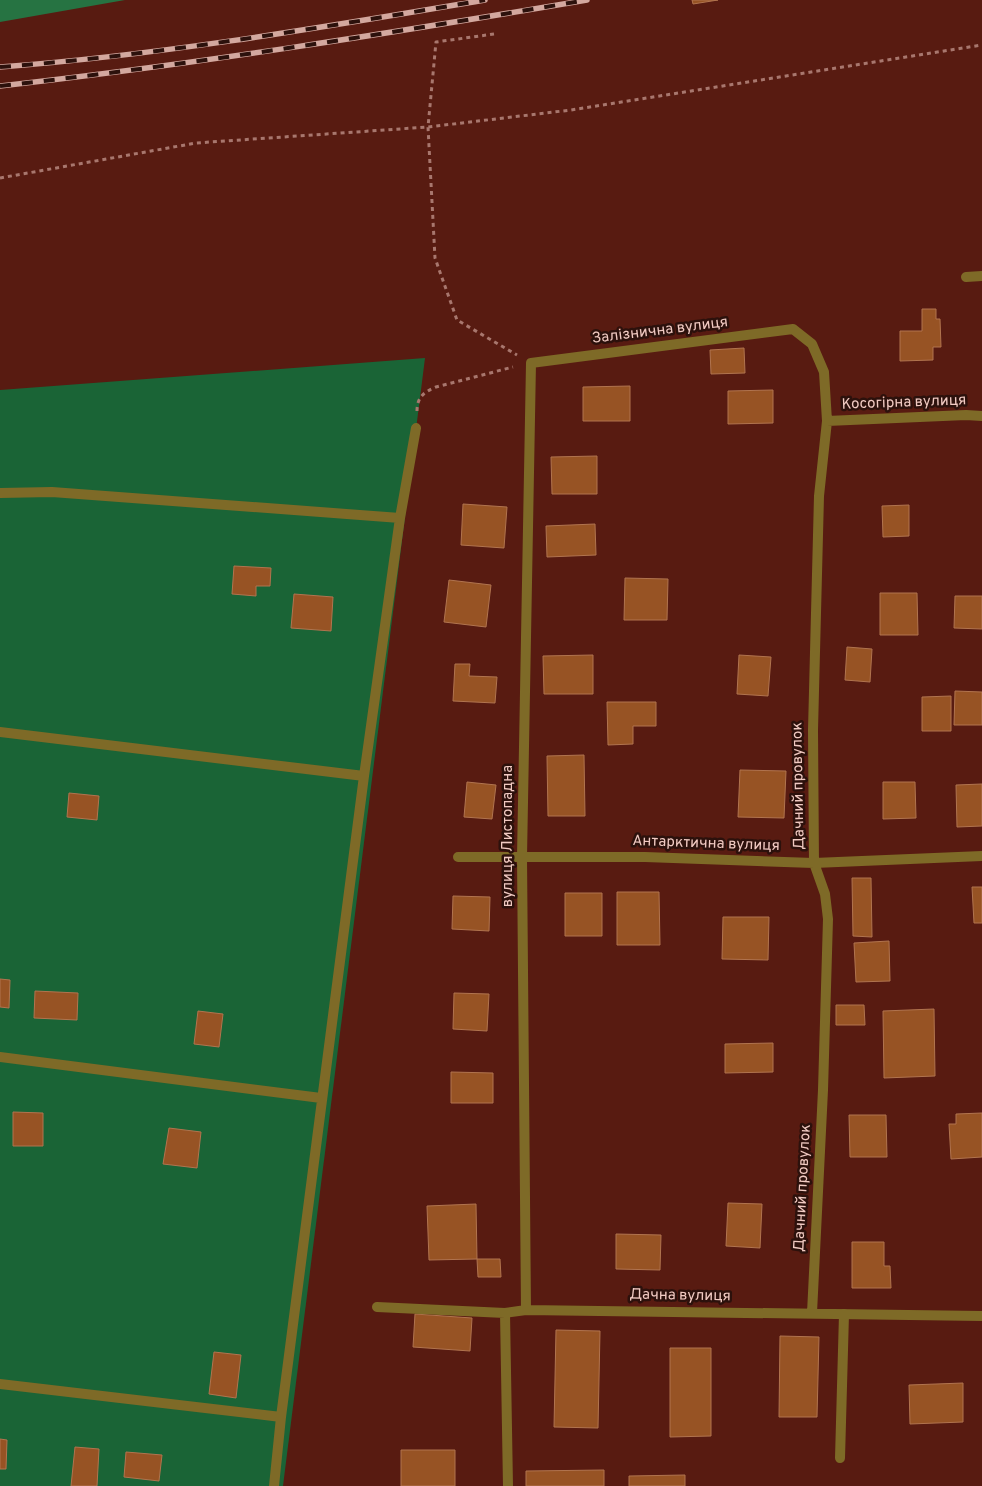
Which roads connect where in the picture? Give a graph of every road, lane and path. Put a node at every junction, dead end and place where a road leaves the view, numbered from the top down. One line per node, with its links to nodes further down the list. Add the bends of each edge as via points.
1 (494, 34): 3 (path, via 436,42)
2 (982, 45): 3 (path, via 571,110)
3 (428, 127): 4 (path, via 196,143); 8 (path, via 435,258 457,320)
4 (0, 178)
5 (982, 276): 6 (street)
6 (966, 277)
7 (793, 328): 8 (street, Залізнична вулиця); 10 (street, Дачний провулок, via 812,344 824,372)
8 (531, 363): 11 (path, via 426,392 417,401); 18 (street, вулиця Листопадна)
9 (982, 416): 10 (street, Косогірна вулиця, via 966,414)
10 (827, 421): 19 (street, Дачний провулок, via 819,496 813,721)
11 (416, 428): 13 (street)
12 (0, 493): 13 (street, via 52,492)
13 (400, 518): 15 (street)
14 (0, 732): 15 (street)
15 (364, 776): 21 (street)
16 (982, 856): 19 (street, Антарктична вулиця)
17 (458, 857): 18 (street, Антарктична вулиця)
18 (522, 857): 19 (street, Антарктична вулиця, via 645,857); 23 (street, вулиця Листопадна)
19 (814, 863): 25 (street, Дачний провулок, via 826,894 828,919 824,1090)
20 (0, 1057): 21 (street)
21 (322, 1098): 29 (street)
22 (377, 1307): 24 (street, Дачна вулиця)
23 (526, 1310): 24 (street, Дачна вулиця); 25 (street, Дачна вулиця)
24 (505, 1313): 32 (street)
25 (812, 1313): 26 (street, Дачна вулиця)
26 (844, 1314): 27 (street, Дачна вулиця); 30 (street)
27 (982, 1316)
28 (0, 1384): 29 (street)
29 (281, 1417): 31 (street)
30 (840, 1458)
31 (274, 1486)
32 (508, 1486)

